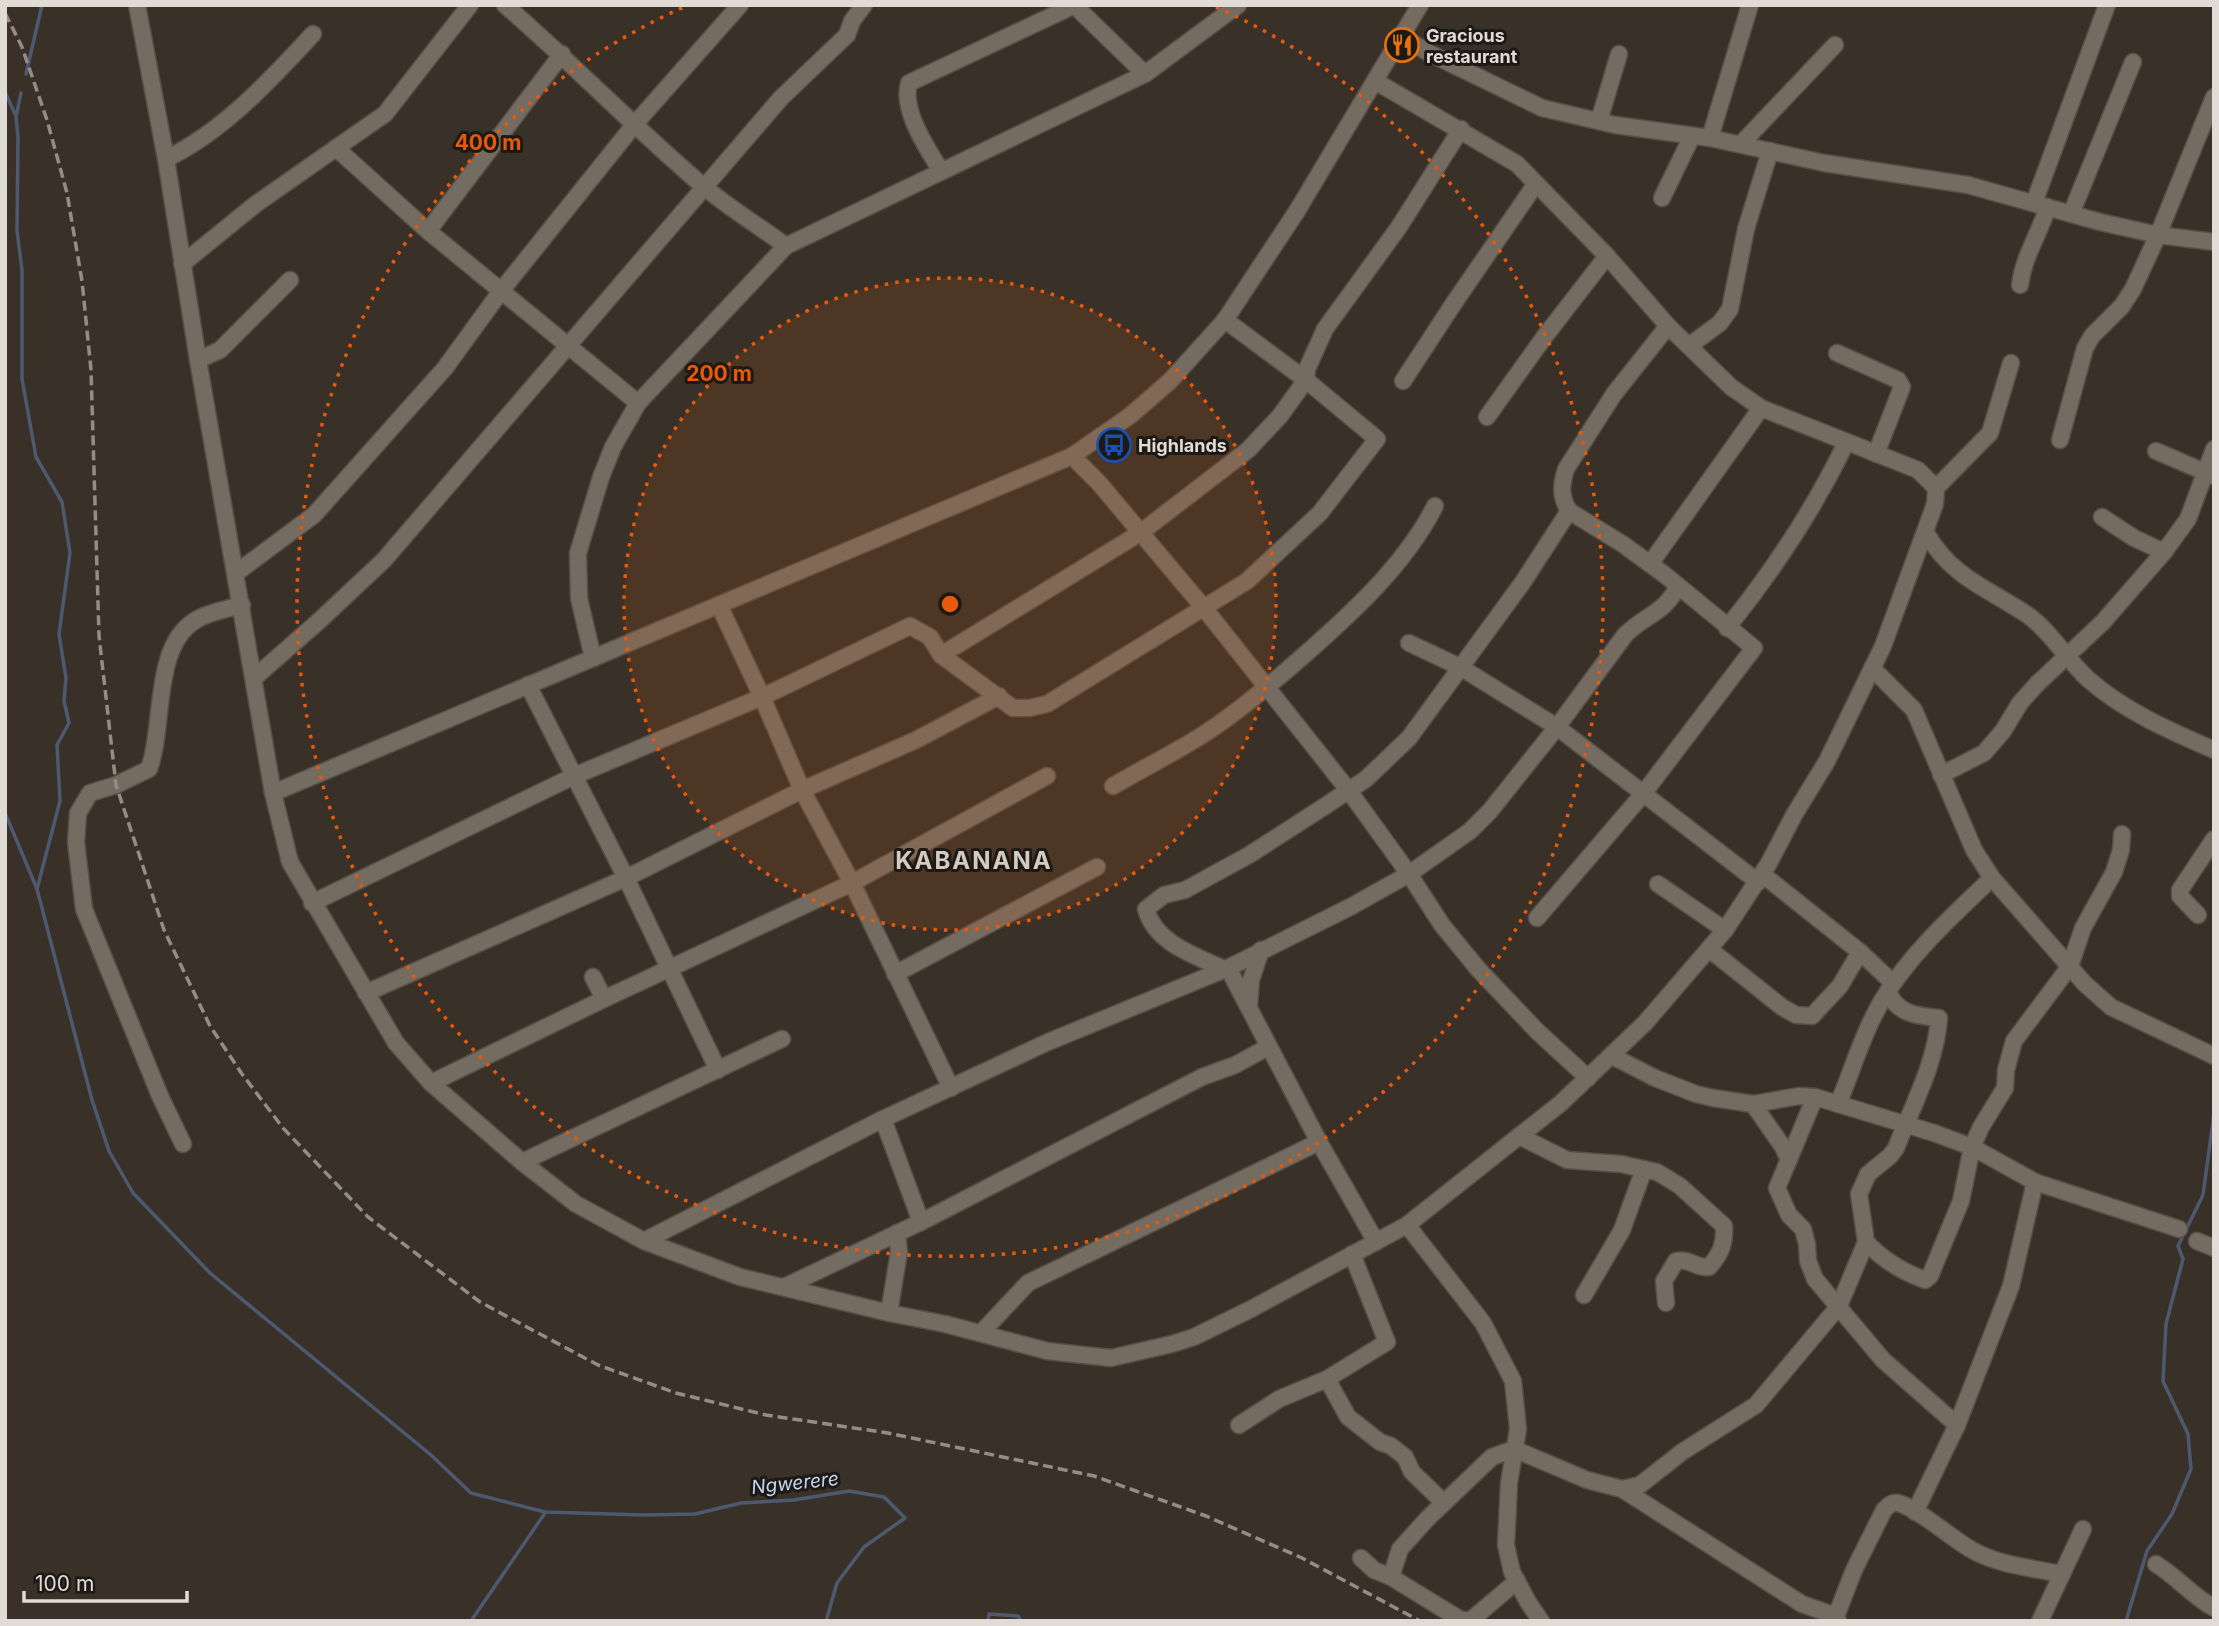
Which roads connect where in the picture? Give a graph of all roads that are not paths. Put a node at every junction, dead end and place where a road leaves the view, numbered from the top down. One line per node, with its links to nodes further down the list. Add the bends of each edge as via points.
1 (137, 5): 28 (street)
2 (470, 5): 26 (street, via 385,114)
3 (505, 5): 14 (street)
4 (740, 5): 21 (street)
5 (864, 5): 31 (street, via 848,34 781,98)
6 (1075, 5): 17 (street); 29 (street, via 909,83 908,105)
7 (1238, 5): 17 (street)
8 (1420, 5): 12 (street)
9 (1750, 5): 24 (street)
10 (2108, 5): 33 (street)
11 (313, 34): 28 (street, via 225,122)
12 (1400, 36): 18 (street); 20 (street, via 1542,108)
13 (1835, 45): 25 (street)
14 (562, 54): 21 (street); 35 (street)
15 (1619, 54): 20 (street)
16 (2133, 62): 34 (street)
17 (1145, 74): 29 (street)
18 (1375, 81): 22 (street); 44 (street)
19 (2214, 97): 36 (street)
20 (1599, 121): 23 (street)
21 (634, 125): 31 (street); 43 (street)
22 (1461, 129): 30 (street, via 1517,164); 51 (street, via 1399,227 1325,329)
23 (1692, 136): 24 (street); 32 (street)
24 (1710, 138): 25 (street)
25 (1741, 144): 27 (street)
26 (336, 148): 35 (street); 40 (street)
27 (1770, 150): 33 (street, via 1968,186); 47 (street, via 1745,229 1730,309 1720,323)
28 (166, 159): 40 (street)
29 (941, 171): 38 (street)
30 (1535, 185): 39 (street); 52 (street)
31 (706, 188): 38 (street); 46 (street)
32 (1662, 198)
33 (2041, 205): 34 (street); 42 (street, via 2039,233)
34 (2071, 214): 36 (street)
35 (428, 231): 43 (street)
36 (2158, 235): 37 (street); 56 (street, via 2133,289 2085,348)
37 (2214, 242)
38 (786, 246): 53 (street)
39 (1607, 256): 45 (street); 55 (street)
40 (182, 264): 49 (street)
41 (290, 280): 49 (street, via 220,350)
42 (2020, 285)
43 (501, 291): 46 (street); 71 (street, via 446,368 314,515)
44 (1225, 320): 51 (street); 61 (street, via 1170,381)
45 (1668, 326): 47 (street); 65 (street, via 1614,394 1566,468 1561,498)
46 (567, 346): 53 (street); 83 (street, via 384,560)
47 (1689, 346): 54 (street, via 1731,387)
48 (1837, 353): 60 (street, via 1898,380 1902,387)
49 (198, 360): 71 (street)
50 (2011, 363): 63 (street, via 1990,433)
51 (1306, 380): 67 (street, via 1248,450); 75 (street, via 1377,439 1320,513 1247,581)
52 (1404, 381)
53 (638, 403): 80 (street, via 613,447 578,553 579,598)
54 (1761, 408): 57 (street); 70 (street)
55 (1488, 417)
56 (2060, 440)
57 (1846, 443): 60 (street); 76 (street, via 1801,526)
58 (2214, 449): 62 (street)
59 (2156, 451): 62 (street)
60 (1876, 454): 63 (street, via 1918,470)
61 (1072, 456): 67 (street); 74 (street)
62 (2210, 474): 69 (street, via 2188,519)
63 (1936, 488): 68 (street)
64 (1435, 506): 85 (street, via 1359,605)
65 (1569, 511): 70 (street); 81 (street)
66 (2102, 517): 69 (street)
67 (1140, 533): 75 (street); 78 (street)
68 (1926, 533): 79 (street, via 1937,553 1954,569 2030,617); 82 (street)
69 (2164, 552): 79 (street)
70 (1650, 564): 72 (street)
71 (236, 573): 73 (street)
72 (1678, 587): 76 (street); 88 (street, via 1664,607 1625,635)
73 (242, 605): 83 (street); 138 (street, via 194,621 177,637 168,655 149,769 90,793 78,813 76,842 84,909)
74 (719, 606): 80 (street); 87 (street)
75 (1204, 608): 85 (street); 86 (street, via 1046,704 1013,708)
76 (1727, 628): 97 (street, via 1754,648)
77 (1409, 643): 81 (street)
78 (942, 655): 86 (street); 87 (street, via 930,637 910,626)
79 (2068, 655): 89 (street, via 2086,677 2118,702); 90 (street, via 2020,702 1984,753)
80 (593, 658): 84 (street)
81 (1460, 667): 88 (street); 95 (street, via 1409,738)
82 (1872, 668): 90 (street, via 1914,709); 103 (street, via 1827,761)
83 (254, 678): 96 (street)
84 (528, 684): 91 (street); 96 (street)
85 (1267, 687): 93 (street, via 1202,735); 95 (street)
86 (999, 696): 94 (street, via 916,740)
87 (762, 697): 91 (street); 94 (street)
88 (1557, 727): 97 (street); 101 (street, via 1470,831)
89 (2214, 750)
90 (1941, 775): 104 (street, via 1974,850)
91 (574, 776): 102 (street); 107 (street)
92 (1047, 776): 105 (street)
93 (1113, 786)
94 (802, 790): 102 (street); 105 (street)
95 (1349, 791): 101 (street); 115 (street, via 1249,855 1185,890 1164,895 1146,909 1160,936)
96 (274, 793): 107 (street, via 290,862)
97 (1643, 794): 103 (street); 109 (street)
98 (2122, 834): 114 (street, via 2114,872 2083,928)
99 (2214, 839): 108 (street, via 2180,890 2180,896)
100 (1097, 867): 117 (street)
101 (1409, 874): 112 (street); 128 (street, via 1478,970)
102 (626, 878): 116 (street); 120 (street)
103 (1760, 878): 110 (street); 113 (street)
104 (1992, 878): 114 (street); 119 (street)
105 (852, 883): 116 (street); 117 (street)
106 (1658, 884): 110 (street)
107 (312, 903): 120 (street)
108 (2198, 915)
109 (1537, 918)
110 (1726, 930): 111 (street)
111 (1709, 949): 113 (street, via 1782,1007 1812,1016 1840,986); 125 (street)
112 (1261, 950): 115 (street); 122 (street)
113 (1860, 952): 119 (street)
114 (2070, 966): 126 (street, via 2111,1007); 139 (street, via 2014,1041 2005,1087)
115 (1226, 968): 122 (street); 130 (street)
116 (669, 969): 121 (street); 127 (street)
117 (895, 974): 130 (street)
118 (593, 977): 121 (street)
119 (1890, 987): 133 (street); 135 (street, via 1894,1005 1939,1018 1930,1061)
120 (366, 993): 129 (street, via 396,1044)
121 (604, 999): 129 (street)
122 (1249, 1006): 124 (street)
123 (782, 1039): 127 (street)
124 (1268, 1047): 137 (street); 144 (street)
125 (1612, 1056): 128 (street); 132 (street, via 1696,1094)
126 (2214, 1056)
127 (718, 1070): 141 (street)
128 (1588, 1077): 136 (street)
129 (431, 1083): 141 (street)
130 (951, 1088): 134 (street)
131 (1815, 1097): 132 (street); 133 (street); 140 (street)
132 (1753, 1104): 140 (street)
133 (1838, 1104): 135 (street)
134 (883, 1119): 144 (street); 148 (street)
135 (1905, 1124): 139 (street); 151 (street, via 1896,1148 1868,1174 1859,1195)
136 (1519, 1136): 142 (street, via 1567,1160); 145 (street)
137 (1319, 1142): 150 (street); 159 (street, via 1028,1283)
138 (183, 1144)
139 (1972, 1147): 143 (street); 151 (street, via 1961,1201 1930,1276 1925,1280 1913,1275)
140 (1789, 1160): 157 (street, via 1778,1193 1789,1215 1803,1229 1815,1279)
141 (522, 1162): 148 (street, via 576,1204)
142 (1644, 1169): 155 (street, via 1622,1230); 156 (street, via 1667,1177 1724,1226 1721,1251 1709,1267 1676,1261 1664,1281)
143 (2035, 1182): 146 (street); 162 (street, via 2011,1286)
144 (921, 1222): 147 (street)
145 (1408, 1225): 150 (street); 163 (street, via 1483,1324 1514,1381 1518,1429)
146 (2179, 1229)
147 (897, 1233): 154 (street); 158 (street, via 899,1252)
148 (644, 1241): 154 (street, via 740,1277)
149 (2197, 1241): 152 (street)
150 (1376, 1242): 153 (street)
151 (1866, 1242): 157 (street)
152 (2214, 1248)
153 (1352, 1255): 159 (street, via 1194,1337 1137,1354 1111,1358 1047,1350); 160 (street, via 1387,1342)
154 (784, 1287): 158 (street)
155 (1584, 1295)
156 (1666, 1303)
157 (1839, 1307): 162 (street, via 1883,1360); 164 (street, via 1756,1405 1640,1485)
158 (889, 1313): 159 (street)
159 (981, 1333)
160 (1328, 1379): 161 (street, via 1279,1399); 165 (street, via 1348,1417 1405,1457 1412,1472)
161 (1239, 1425)
162 (1958, 1425): 166 (street)
163 (1514, 1449): 164 (street, via 1587,1480); 165 (street, via 1492,1457); 172 (street, via 1506,1545)
164 (1622, 1489): 174 (street, via 1802,1604)
165 (1443, 1502): 171 (street, via 1400,1549)
166 (1915, 1512): 170 (street, via 1974,1552); 174 (street, via 1899,1503 1884,1510 1854,1570)
167 (2083, 1529): 170 (street)
168 (1361, 1558): 171 (street)
169 (2156, 1564): 173 (street)
170 (2061, 1574): 176 (street)
171 (1391, 1577): 172 (street, via 1461,1620 1471,1620)
172 (1517, 1581): 175 (street)
173 (2214, 1608)
174 (1837, 1618)
175 (1541, 1621)
176 (2040, 1621)

